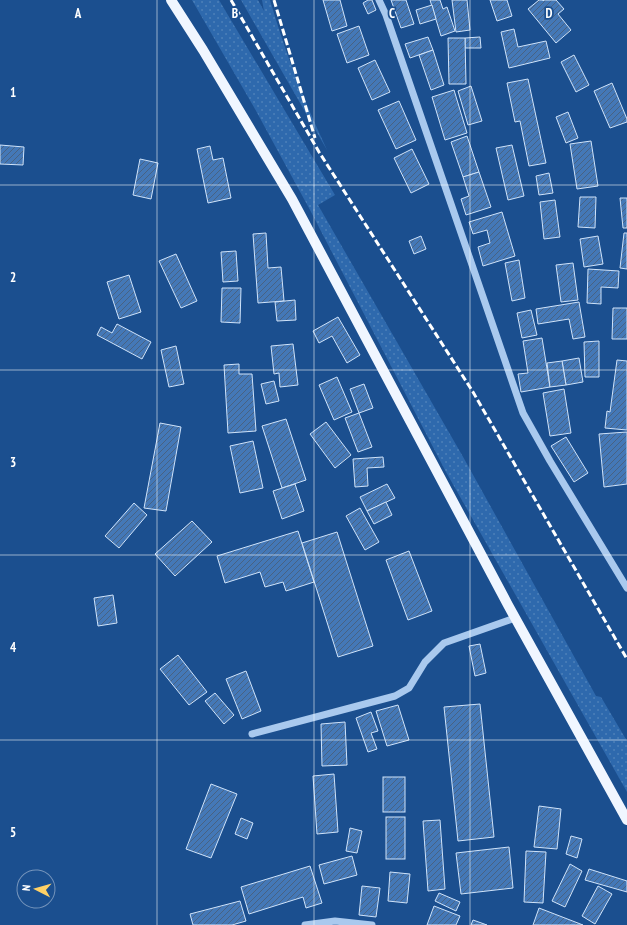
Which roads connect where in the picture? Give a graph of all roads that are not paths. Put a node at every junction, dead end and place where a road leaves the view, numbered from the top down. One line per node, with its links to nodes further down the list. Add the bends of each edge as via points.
1 (171, 0): 4 (main road, via 292,199)
2 (379, 0): 3 (street, via 523,413)
3 (627, 588)
4 (515, 618): 5 (street, via 444,643 425,662 409,688 395,696); 6 (main road)
5 (252, 734)
6 (627, 820)
7 (305, 925): 8 (street, via 335,921)
8 (372, 925)

